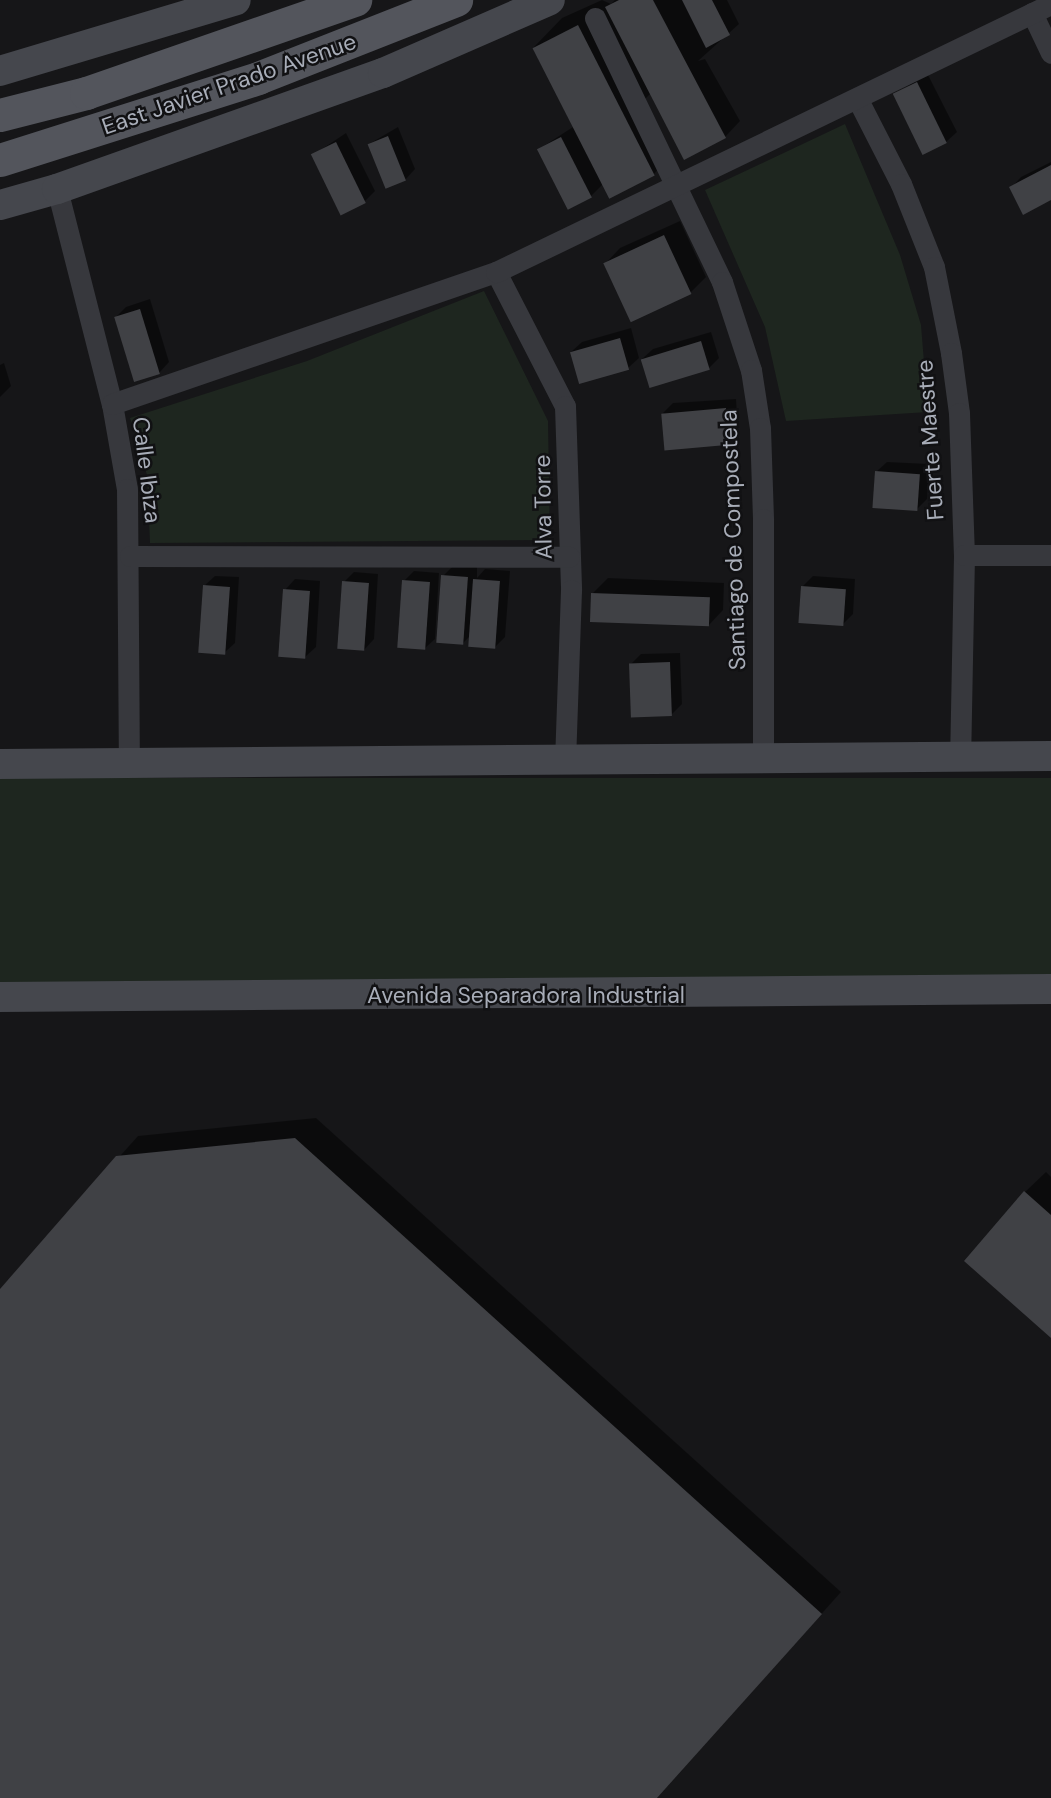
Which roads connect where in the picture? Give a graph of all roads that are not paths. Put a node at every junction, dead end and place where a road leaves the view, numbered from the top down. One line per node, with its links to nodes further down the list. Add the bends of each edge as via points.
1 (236, 0): 8 (main road)
2 (355, 0): 10 (main road, East Javier Prado Avenue, via 86,93)
3 (456, 0): 11 (main road, East Javier Prado Avenue, via 258,78)
4 (550, 0): 13 (main road, via 383,73)
5 (1042, 9): 7 (street); 9 (street)
6 (596, 18): 12 (street, Santiago de Compostela)
7 (1051, 53)
8 (0, 71)
9 (857, 97): 12 (street); 17 (street, Fuerte Maestre, via 901,184 934,267 959,413)
10 (0, 115)
11 (0, 160)
12 (675, 186): 15 (street); 23 (street, Santiago de Compostela, via 722,282 751,370 764,519)
13 (57, 189): 14 (main road); 16 (street, Calle Ibiza)
14 (0, 205)
15 (496, 272): 16 (street); 20 (street, Alva Torre, via 563,396 569,459)
16 (112, 404): 19 (street, Calle Ibiza, via 127,489)
17 (964, 555): 18 (street); 21 (street, Fuerte Maestre)
18 (1051, 555)
19 (130, 556): 20 (street); 26 (street, Calle Ibiza)
20 (569, 557): 24 (street, Alva Torre)
21 (960, 756): 22 (main road); 23 (main road)
22 (1051, 756)
23 (763, 758): 24 (main road)
24 (565, 759): 26 (main road)
25 (0, 764): 26 (main road)
26 (129, 764)
27 (1051, 989): 28 (main road, Avenida Separadora Industrial)
28 (0, 997)

